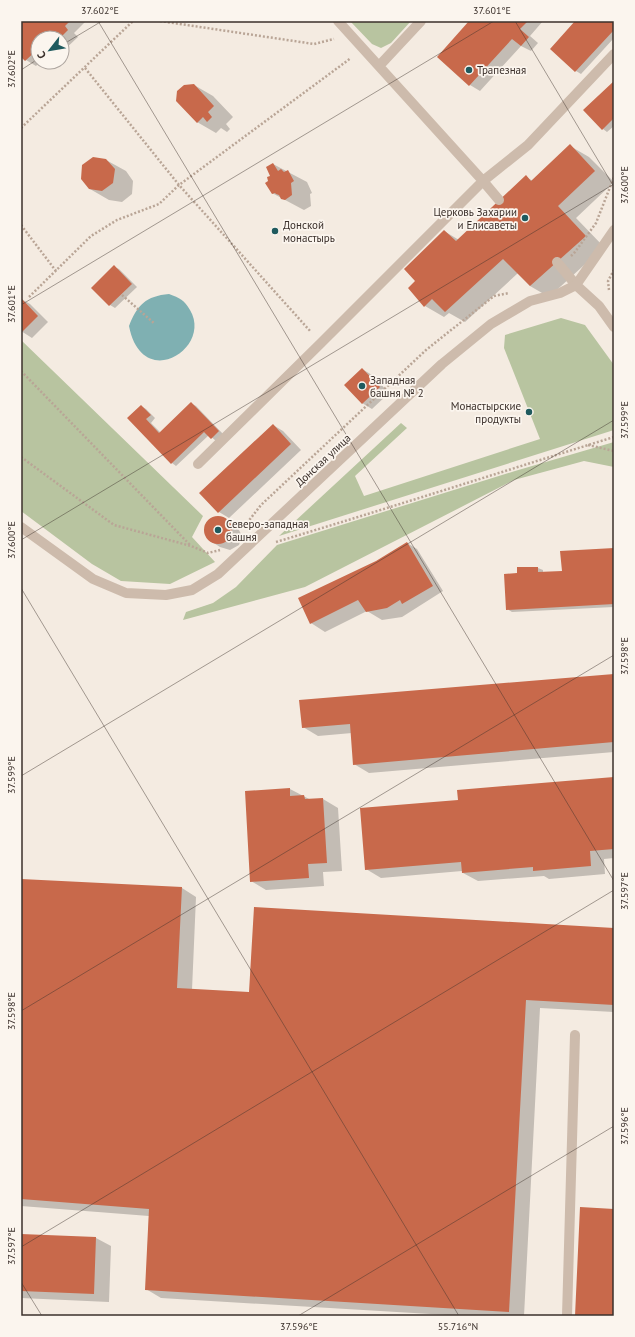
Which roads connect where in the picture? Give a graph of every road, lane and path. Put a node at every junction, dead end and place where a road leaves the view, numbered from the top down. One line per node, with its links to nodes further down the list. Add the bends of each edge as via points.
1 (133, 21): 9 (path)
2 (160, 21): 5 (path, via 314,44)
3 (338, 21): 5 (street)
4 (421, 21): 8 (street)
5 (350, 35): 6 (street)
6 (363, 49): 8 (street); 13 (path)
7 (614, 54): 12 (street, via 528,145)
8 (379, 66): 12 (street)
9 (85, 68): 10 (path); 13 (path)
10 (21, 128)
11 (614, 177): 17 (path, via 596,223 575,252)
12 (483, 181): 14 (street); 27 (street)
13 (179, 186): 19 (path, via 159,204 117,220 91,236); 27 (path)
14 (499, 200)
15 (21, 225): 19 (path)
16 (614, 230): 20 (street)
17 (559, 264): 20 (street)
18 (614, 270): 21 (path, via 608,281)
19 (56, 271): 24 (path)
20 (576, 285): 26 (street, via 599,306); 35 (street, Донская улица, via 560,293 530,301 491,324 442,364 218,574 192,590 166,595 126,593 93,579)
21 (609, 290)
22 (516, 292): 34 (path, via 494,296 426,350 261,505)
23 (122, 295): 25 (path)
24 (29, 297)
25 (155, 324)
26 (614, 327)
27 (321, 343): 33 (street)
28 (21, 371): 37 (path)
29 (614, 437): 30 (path)
30 (588, 445): 31 (path); 36 (path)
31 (614, 451)
32 (21, 457): 37 (path, via 114,525)
33 (198, 464)
34 (246, 524)
35 (21, 527)
36 (275, 542)
37 (191, 546): 38 (path, via 208,553)
38 (224, 549)
39 (575, 1035): 40 (street)
40 (567, 1316)

